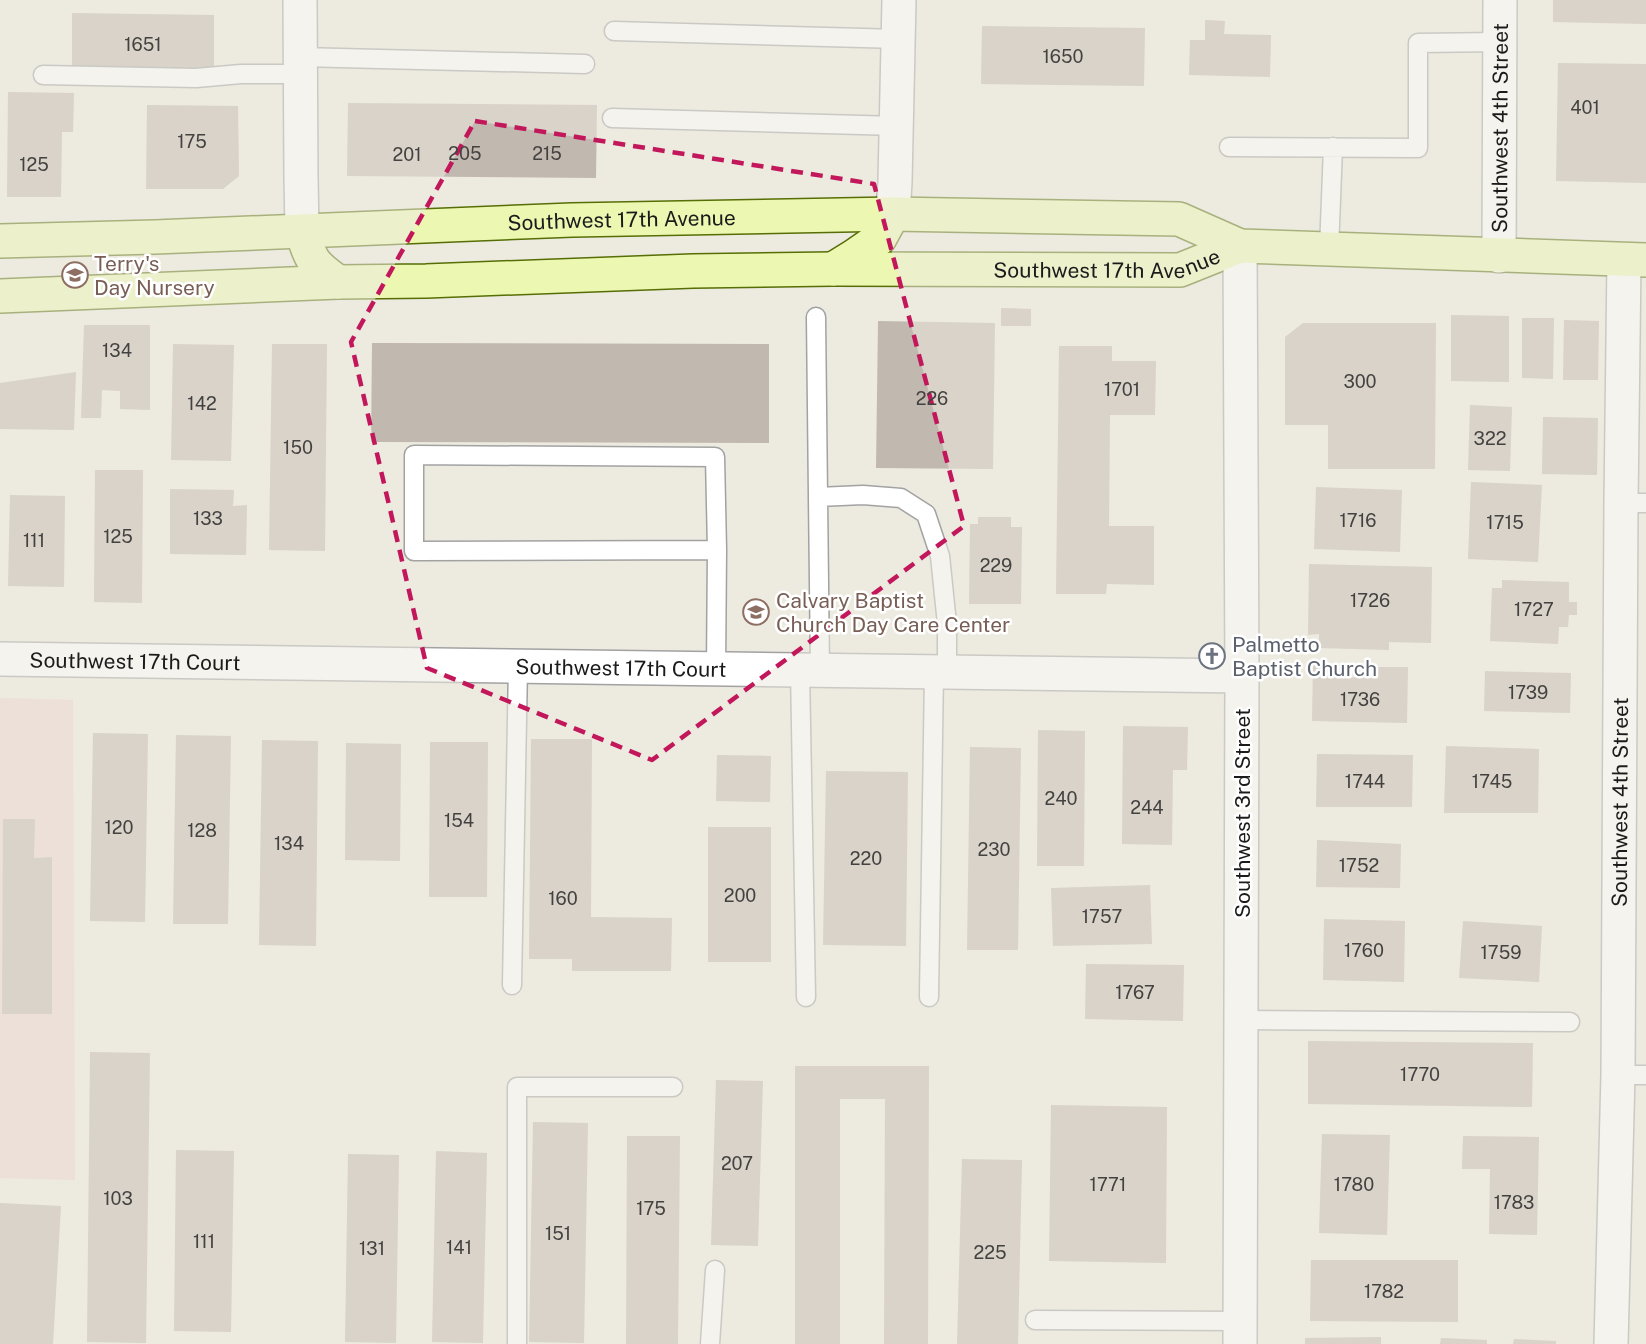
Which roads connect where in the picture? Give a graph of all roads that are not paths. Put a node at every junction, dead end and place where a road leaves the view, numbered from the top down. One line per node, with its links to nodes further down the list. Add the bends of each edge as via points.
1 (300, 0): 8 (street)
2 (899, 0): 5 (street)
3 (1500, 0): 6 (street, Southwest 4th Street)
4 (614, 31): 5 (lane)
5 (899, 39): 11 (street)
6 (1500, 42): 13 (lane, via 1418,43 1418,148); 19 (street, Southwest 4th Street)
7 (585, 64): 8 (lane)
8 (300, 66): 9 (lane, via 196,78); 15 (street)
9 (43, 75)
10 (612, 118): 11 (lane)
11 (897, 126): 14 (street)
12 (1229, 147): 13 (lane)
13 (1333, 147): 18 (lane)
14 (893, 214): 15 (main road, Southwest 17th Avenue, via 572,220); 17 (main road, Southwest 17th Avenue, via 1179,219); 21 (main road, via 880,238)
15 (302, 231): 16 (main road, Southwest 17th Avenue); 22 (main road, via 309,254 321,270)
16 (0, 241)
17 (1240, 246): 18 (main road, Southwest 17th Avenue); 21 (main road, Southwest 17th Avenue, via 1180,270); 33 (street, Southwest 3rd Street)
18 (1329, 250): 19 (main road, Southwest 17th Avenue)
19 (1499, 255): 20 (main road, Southwest 17th Avenue)
20 (1635, 260): 26 (street, Southwest 4th Street)
21 (832, 269): 22 (main road, Southwest 17th Avenue)
22 (338, 282): 23 (main road, Southwest 17th Avenue)
23 (0, 296)
24 (816, 317): 25 (lane)
25 (818, 496): 31 (lane); 32 (lane, via 901,498 926,514 940,556 947,631)
26 (1633, 503): 39 (street, Southwest 4th Street)
27 (717, 550): 27 (lane, via 715,457 414,455 414,551); 30 (lane)
28 (0, 659): 29 (street, Southwest 17th Court)
29 (518, 666): 30 (street, Southwest 17th Court); 34 (lane)
30 (716, 669): 31 (street, Southwest 17th Court)
31 (810, 670): 32 (street, Southwest 17th Court); 35 (lane, via 800,726)
32 (940, 672): 33 (street, Southwest 17th Court); 36 (lane)
33 (1242, 676): 37 (street, Southwest 3rd Street)
34 (513, 985)
35 (806, 997)
36 (929, 997)
37 (1242, 1020): 38 (lane); 43 (street, Southwest 3rd Street)
38 (1570, 1022)
39 (1632, 1075): 46 (street, Southwest 4th Street)
40 (673, 1087): 44 (lane, via 517,1087)
41 (715, 1270): 45 (lane)
42 (1035, 1320): 43 (lane)
43 (1240, 1333)
44 (517, 1344)
45 (710, 1344)
46 (1611, 1344)

